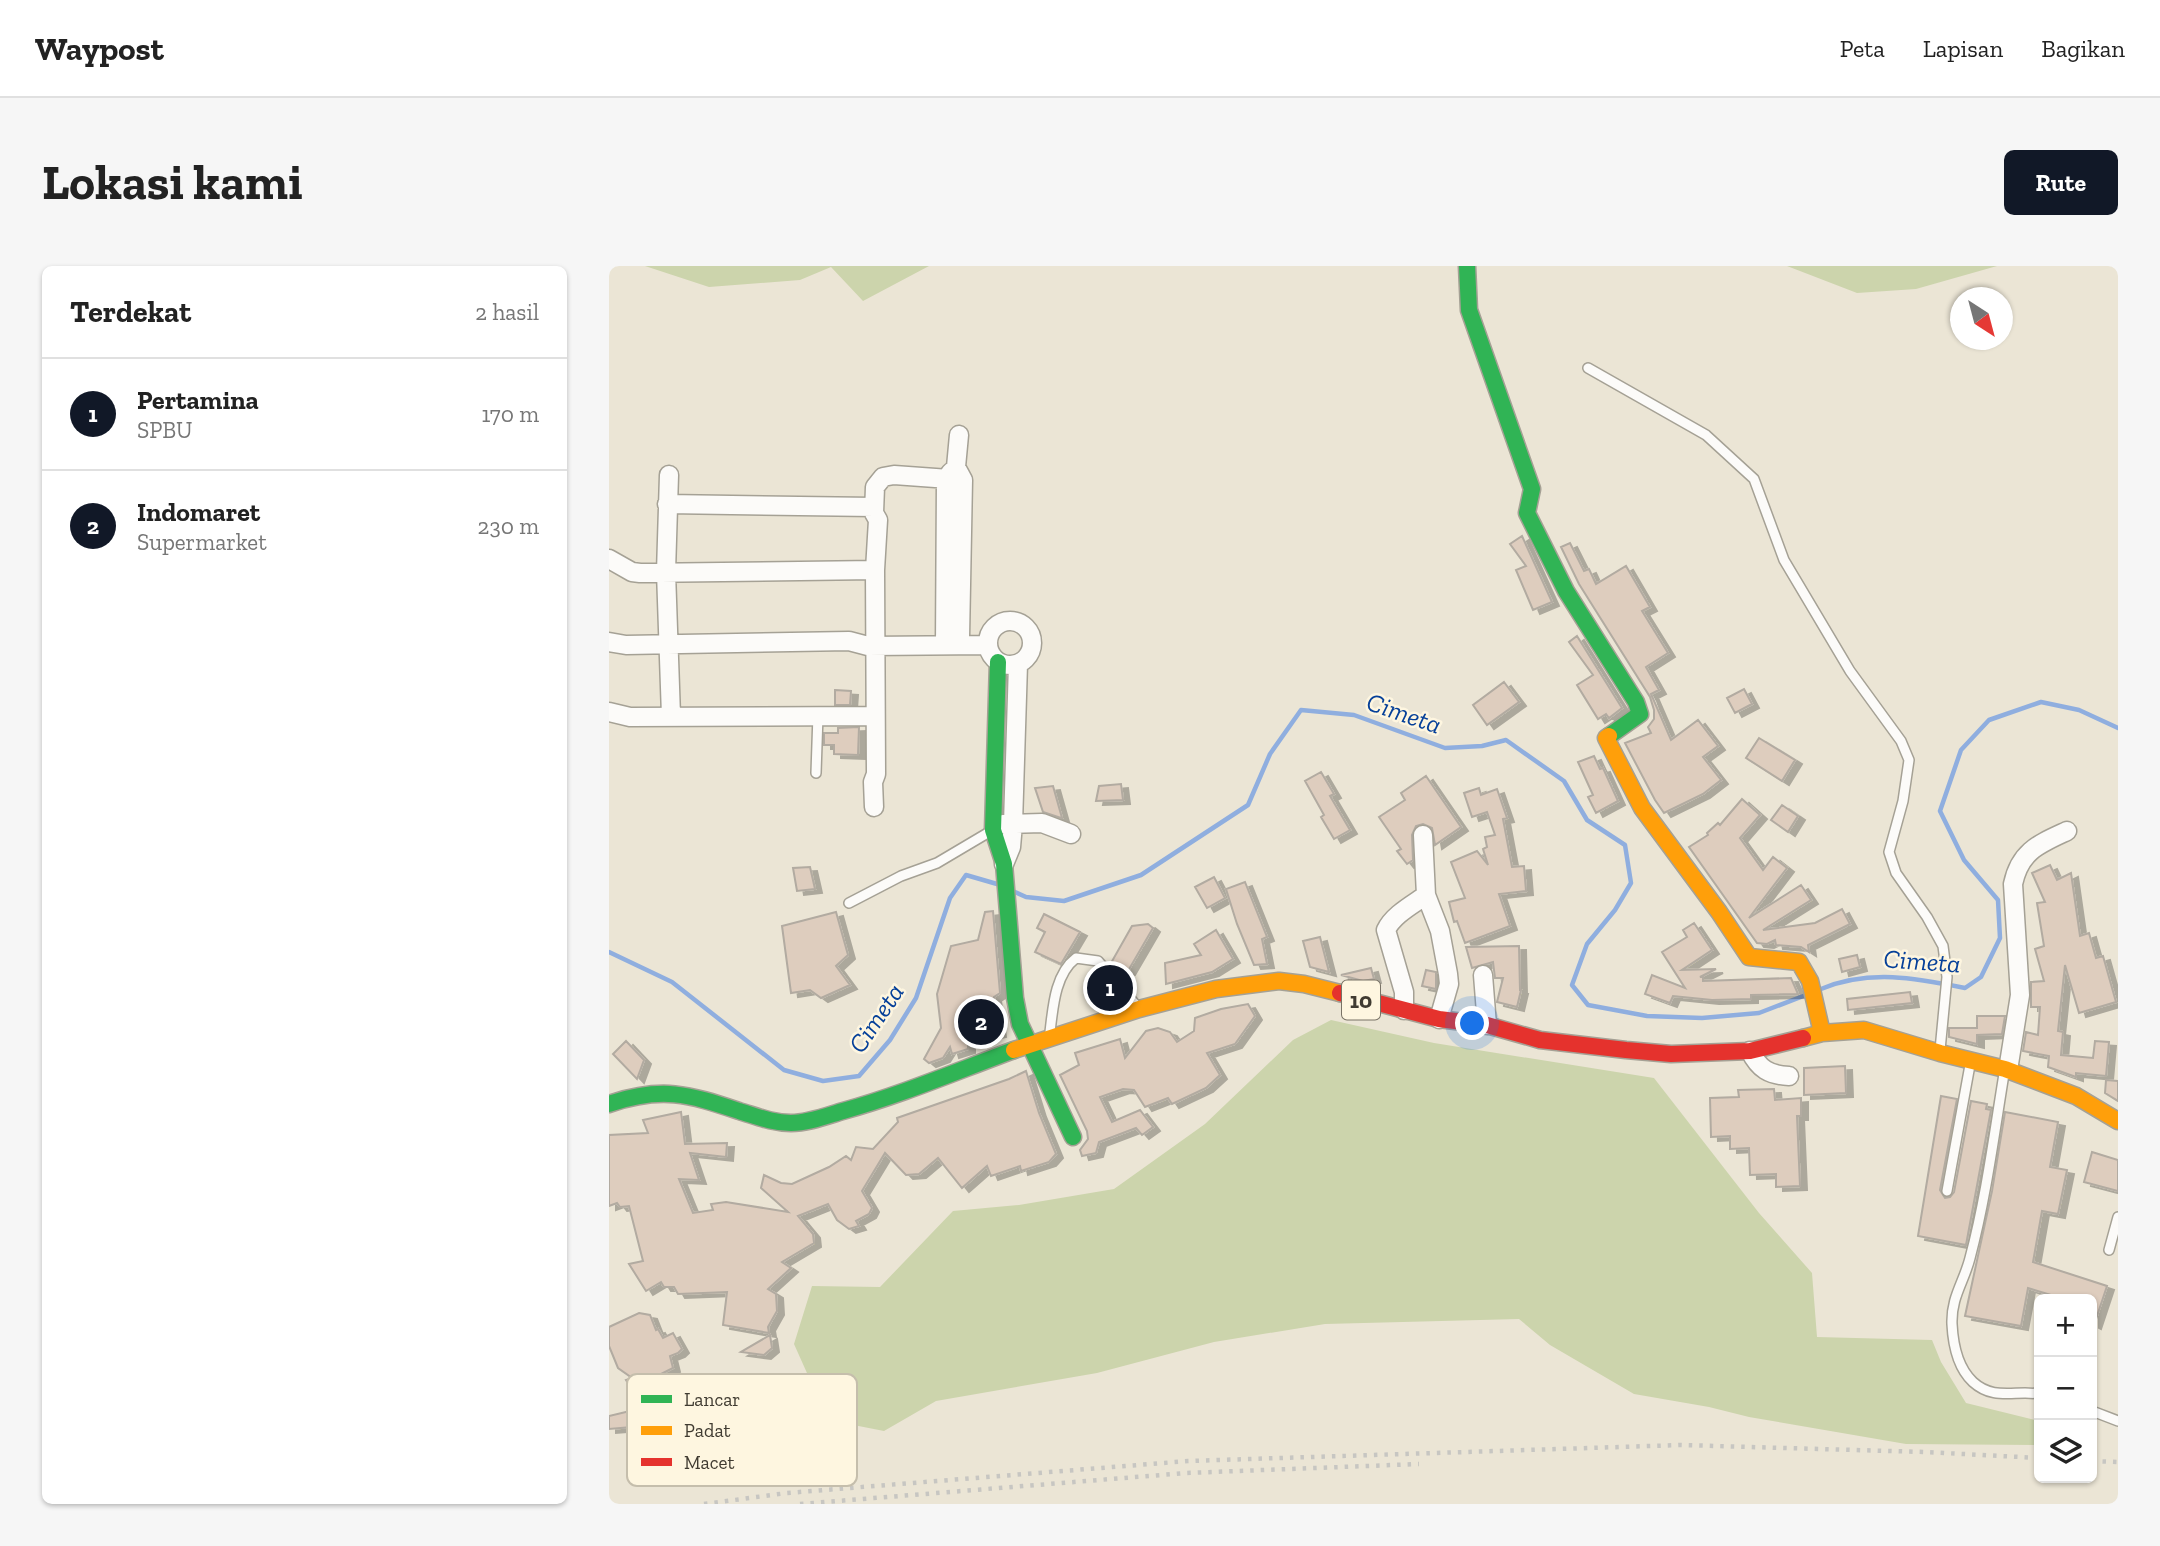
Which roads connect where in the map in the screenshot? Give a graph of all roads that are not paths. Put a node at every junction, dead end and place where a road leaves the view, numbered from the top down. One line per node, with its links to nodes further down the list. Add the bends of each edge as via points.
1 (1467, 266): 37 (main road, via 1469,310 1532,489 1527,513 1566,592 1640,714 1606,738 1611,749 1642,808 1749,957 1799,962 1810,981)
2 (1588, 368): 41 (lane, via 1706,435 1754,479 1784,560 1850,671 1902,741 1909,760 1889,852 1896,873 1943,946 1947,977)
3 (959, 435): 5 (street)
4 (669, 475): 6 (street)
5 (955, 475): 7 (street, via 883,477 875,486); 11 (street)
6 (667, 504): 7 (street); 10 (street)
7 (874, 510): 9 (street, via 879,520)
8 (609, 559): 10 (street, via 632,572)
9 (872, 570): 10 (street); 12 (street)
10 (666, 572): 15 (street)
11 (950, 640): 12 (street); 13 (street)
12 (871, 641): 15 (street, via 857,636 849,641); 21 (street)
13 (988, 641): 16 (street); 17 (street, via 991,631 1002,622 1015,621 1027,628 1032,649)
14 (609, 642): 15 (street)
15 (669, 645): 20 (street)
16 (998, 662): 17 (street); 25 (main road)
17 (1018, 664): 24 (street)
18 (609, 712): 20 (street, via 630,718)
19 (818, 715): 20 (street); 21 (street); 22 (lane)
20 (671, 716)
21 (871, 716): 23 (street)
22 (816, 773)
23 (874, 807)
24 (1013, 824): 25 (street); 27 (street, via 1042,823); 29 (street)
25 (993, 827): 29 (main road); 31 (lane, via 937,863)
26 (2067, 831): 43 (street, via 2031,851 2016,869 2020,995)
27 (1071, 834)
28 (1423, 835): 30 (street)
29 (1004, 871): 39 (main road, via 1015,998)
30 (1426, 895): 34 (street, via 1386,930 1404,992); 35 (street, via 1440,931 1448,974)
31 (849, 903)
32 (1483, 975): 36 (street)
33 (1139, 1009): 34 (main road, 10, via 1216,989 1279,981); 38 (main road, 10); 38 (lane, via 1098,961 1076,958 1067,965 1057,989)
34 (1404, 1010): 35 (main road, 10)
35 (1439, 1019): 36 (main road, 10)
36 (1487, 1025): 40 (main road, 10, via 1540,1040 1626,1051)
37 (1822, 1033): 40 (main road, 10); 41 (main road, 10, via 1864,1030)
38 (1049, 1037): 39 (main road, 10)
39 (1030, 1046): 45 (main road, 10, via 872,1103 791,1123 769,1121 690,1095 652,1094); 47 (main road)
40 (1750, 1051): 44 (street, via 1765,1071)
41 (1940, 1053): 42 (main road, 10)
42 (1971, 1060): 43 (main road, 10); 48 (lane)
43 (2006, 1069): 46 (main road, 10, via 2075,1096); 51 (lane, via 1970,1260 1954,1296 1952,1324 1960,1367 1975,1384 1997,1395)
44 (1789, 1076)
45 (609, 1104)
46 (2118, 1121)
47 (1073, 1138)
48 (1947, 1191)
49 (2118, 1217): 50 (lane)
50 (2109, 1250)
51 (2034, 1393)
52 (2097, 1413): 53 (lane)
53 (2118, 1421)

